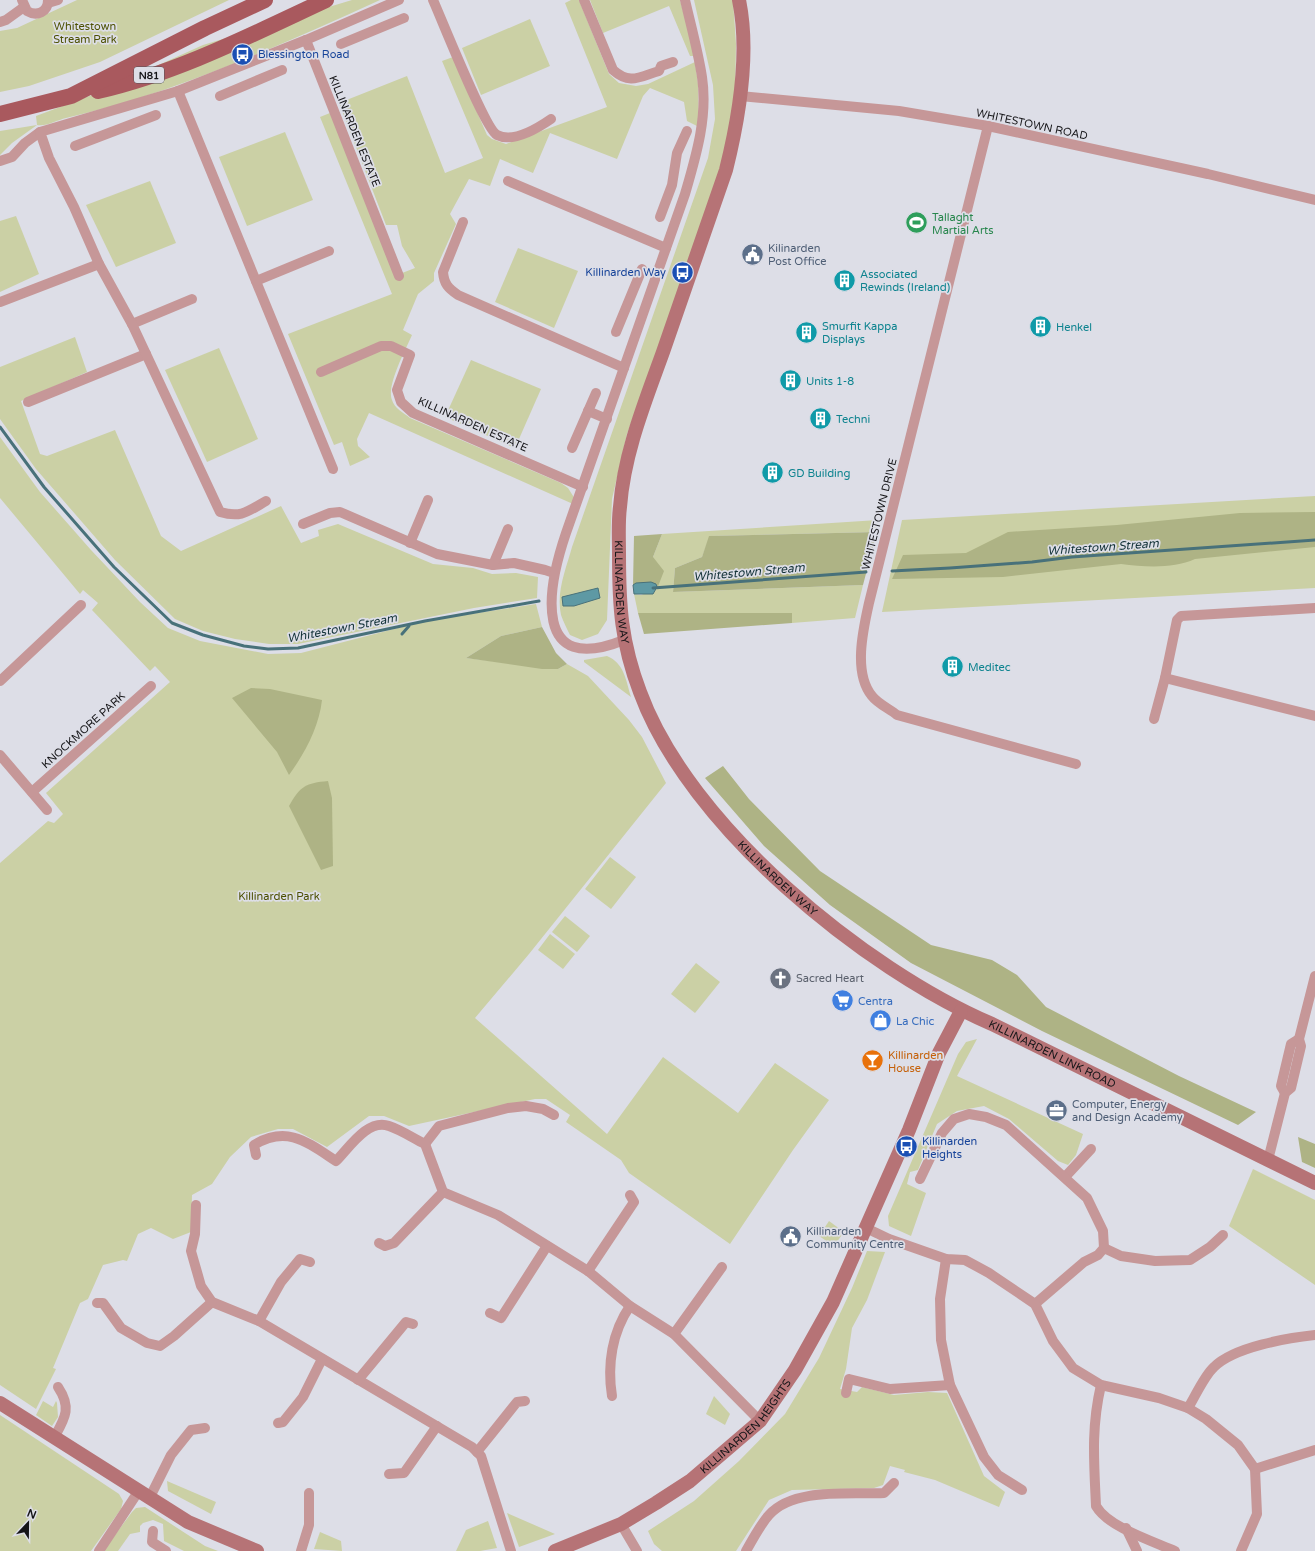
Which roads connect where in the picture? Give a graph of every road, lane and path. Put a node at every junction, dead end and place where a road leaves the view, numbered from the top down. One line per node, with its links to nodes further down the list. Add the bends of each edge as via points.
1 (58, 0): 10 (street)
2 (249, 0): 15 (main road)
3 (266, 0): 15 (main road, N81)
4 (326, 0): 24 (main road, N81, via 185,62 122,84)
5 (398, 0): 12 (street)
6 (433, 0): 30 (street, via 490,128 497,135 510,138 542,126)
7 (584, 0): 19 (street, via 613,70 621,77 631,80 659,71 661,66)
8 (685, 0): 38 (street, via 702,78 703,99 702,130)
9 (739, 0): 26 (street, KILLINARDEN WAY, via 742,40)
10 (48, 2): 11 (street, via 47,8 40,13 31,13)
11 (23, 4): 14 (street, via 6,20)
12 (371, 12): 16 (street); 17 (street)
13 (404, 18): 16 (street)
14 (0, 22)
15 (205, 28): 24 (main road, N81)
16 (378, 29): 18 (street)
17 (306, 40): 20 (street); 47 (street, KILLINARDEN ESTATE)
18 (341, 44)
19 (673, 62)
20 (247, 64): 22 (street); 23 (street)
21 (282, 70): 22 (street)
22 (253, 82): 25 (street)
23 (178, 91): 27 (street); 48 (street)
24 (71, 96): 28 (main road, N81)
25 (220, 96)
26 (740, 96): 31 (street, WHITESTOWN ROAD, via 899,111); 74 (street, KILLINARDEN WAY, via 736,129 726,170 634,435 625,472 619,539 620,610)
27 (111, 112): 32 (street); 34 (street)
28 (0, 114)
29 (156, 115): 32 (street)
30 (551, 119)
31 (988, 126): 40 (street, WHITESTOWN ROAD); 81 (street, WHITESTOWN DRIVE, via 869,603 861,641 864,683 873,697 897,715)
32 (116, 129): 35 (street)
33 (686, 131): 37 (street, via 677,153)
34 (40, 132): 36 (street, via 12,157); 45 (street)
35 (75, 146)
36 (0, 161)
37 (674, 170): 38 (street); 41 (street, via 672,185)
38 (690, 176): 43 (street)
39 (508, 181): 43 (street)
40 (1315, 200)
41 (660, 217)
42 (463, 222): 56 (street, via 443,272 448,288 458,295)
43 (666, 248): 50 (street)
44 (329, 251): 48 (street)
45 (99, 264): 52 (street); 53 (street)
46 (642, 269): 49 (street)
47 (399, 276)
48 (256, 281): 63 (street)
49 (632, 293): 50 (street); 54 (street)
50 (649, 299): 56 (street)
51 (192, 300): 53 (street)
52 (0, 302)
53 (132, 324): 55 (street)
54 (616, 332)
55 (146, 354): 59 (street); 66 (street, via 220,512 233,516)
56 (624, 368): 61 (street)
57 (321, 372): 64 (street, KILLINARDEN ESTATE, via 381,346 391,346 410,355 397,390 401,402 413,413)
58 (596, 393): 60 (street)
59 (28, 402)
60 (588, 411): 61 (street); 62 (street)
61 (607, 419): 64 (street)
62 (572, 448)
63 (333, 469)
64 (583, 486): 71 (street)
65 (428, 500): 69 (street)
66 (266, 501)
67 (303, 524): 69 (street, via 330,513 340,512)
68 (508, 530): 70 (street)
69 (410, 542): 70 (street, via 437,554)
70 (493, 565): 71 (street, via 514,563)
71 (554, 574): 74 (street, via 552,613 553,626 558,637 566,644 595,650)
72 (82, 605): 76 (street)
73 (1315, 608): 75 (street, via 1181,616 1176,620)
74 (624, 640): 85 (street, KILLINARDEN WAY, via 640,692 654,724 693,787 738,840 832,926 901,975)
75 (1165, 678): 78 (street); 79 (street)
76 (0, 681)
77 (151, 686): 82 (street, KNOCKMORE PARK)
78 (1315, 716)
79 (1154, 719)
80 (0, 755): 82 (street)
81 (1076, 764)
82 (32, 792): 83 (street)
83 (47, 810)
84 (1315, 976): 90 (street, via 1299,1039 1291,1044 1281,1086 1284,1093)
85 (961, 1011): 90 (street, KILLINARDEN LINK ROAD); 97 (street, KILLINARDEN HEIGHTS, via 939,1053)
86 (554, 1114): 87 (street, via 526,1106 508,1108 439,1126)
87 (425, 1144): 89 (street, via 388,1125 375,1124 336,1161 289,1135 267,1138 254,1145); 94 (street)
88 (1090, 1149): 91 (street)
89 (256, 1155)
90 (1268, 1160): 93 (street, KILLINARDEN LINK ROAD)
91 (1065, 1177): 92 (street, via 1006,1125 969,1114 954,1119 942,1133); 101 (street, via 1087,1198 1104,1231)
92 (920, 1179)
93 (1315, 1183)
94 (443, 1192): 99 (street, via 394,1243 385,1246); 100 (street, via 498,1215)
95 (630, 1195): 105 (street, via 634,1202)
96 (196, 1205): 106 (street, via 195,1234 191,1251 201,1286)
97 (866, 1228): 102 (street, via 889,1239); 125 (street, KILLINARDEN HEIGHTS, via 833,1302 795,1370)
98 (1223, 1235): 101 (street, via 1190,1260 1155,1261 1121,1256)
99 (379, 1243)
100 (547, 1246): 105 (street); 110 (street, via 501,1318)
101 (1104, 1248): 108 (street)
102 (946, 1258): 108 (street, via 965,1260); 117 (street, via 940,1299 941,1340)
103 (310, 1262): 111 (street, via 300,1260 281,1282)
104 (722, 1267): 113 (street)
105 (588, 1271): 109 (street)
106 (212, 1302): 107 (street, via 160,1346 147,1343 121,1328 103,1303); 111 (street)
107 (97, 1303)
108 (1035, 1304): 118 (street, via 1053,1341 1073,1368)
109 (630, 1306): 113 (street); 121 (street, via 619,1323 614,1338 610,1386)
110 (490, 1313)
111 (259, 1321): 115 (street)
112 (413, 1324): 116 (street, via 406,1322)
113 (674, 1334): 125 (street)
114 (1315, 1335): 124 (street, via 1290,1338 1232,1354 1213,1367)
115 (322, 1359): 116 (street); 126 (street, via 303,1396 283,1422)
116 (358, 1380): 127 (street)
117 (950, 1385): 120 (street, via 890,1389 849,1379); 135 (street, via 984,1457 998,1475)
118 (1101, 1385): 124 (street, via 1159,1398); 139 (street, via 1092,1442 1096,1506 1111,1522)
119 (58, 1387): 129 (street, via 64,1396 65,1418)
120 (846, 1393)
121 (612, 1396)
122 (524, 1401): 131 (street, via 517,1402)
123 (0, 1403): 129 (street)
124 (1188, 1408): 132 (street, via 1238,1445)
125 (760, 1421): 138 (street, KILLINARDEN HEIGHTS, via 690,1481)
126 (278, 1424)
127 (437, 1426): 131 (street); 133 (street, via 404,1473)
128 (204, 1428): 137 (street, via 191,1430)
129 (54, 1438): 137 (street)
130 (1315, 1450): 132 (street)
131 (477, 1452): 145 (street, via 481,1456)
132 (1255, 1469): 151 (street, via 1257,1514)
133 (389, 1474)
134 (894, 1483): 148 (street, via 884,1493 811,1495 786,1502 770,1514)
135 (1022, 1490)
136 (309, 1493): 144 (street, via 309,1525)
137 (144, 1495): 141 (street); 143 (street, via 188,1522)
138 (621, 1524): 146 (street, KILLINARDEN HEIGHTS); 147 (street)
139 (1126, 1528): 149 (street); 150 (street)
140 (153, 1531): 142 (street, via 152,1542)
141 (99, 1551)
142 (166, 1551)
143 (256, 1551)
144 (301, 1551)
145 (511, 1551)
146 (555, 1551)
147 (637, 1551)
148 (746, 1551)
149 (1137, 1551)
150 (1175, 1551)
151 (1241, 1551)

